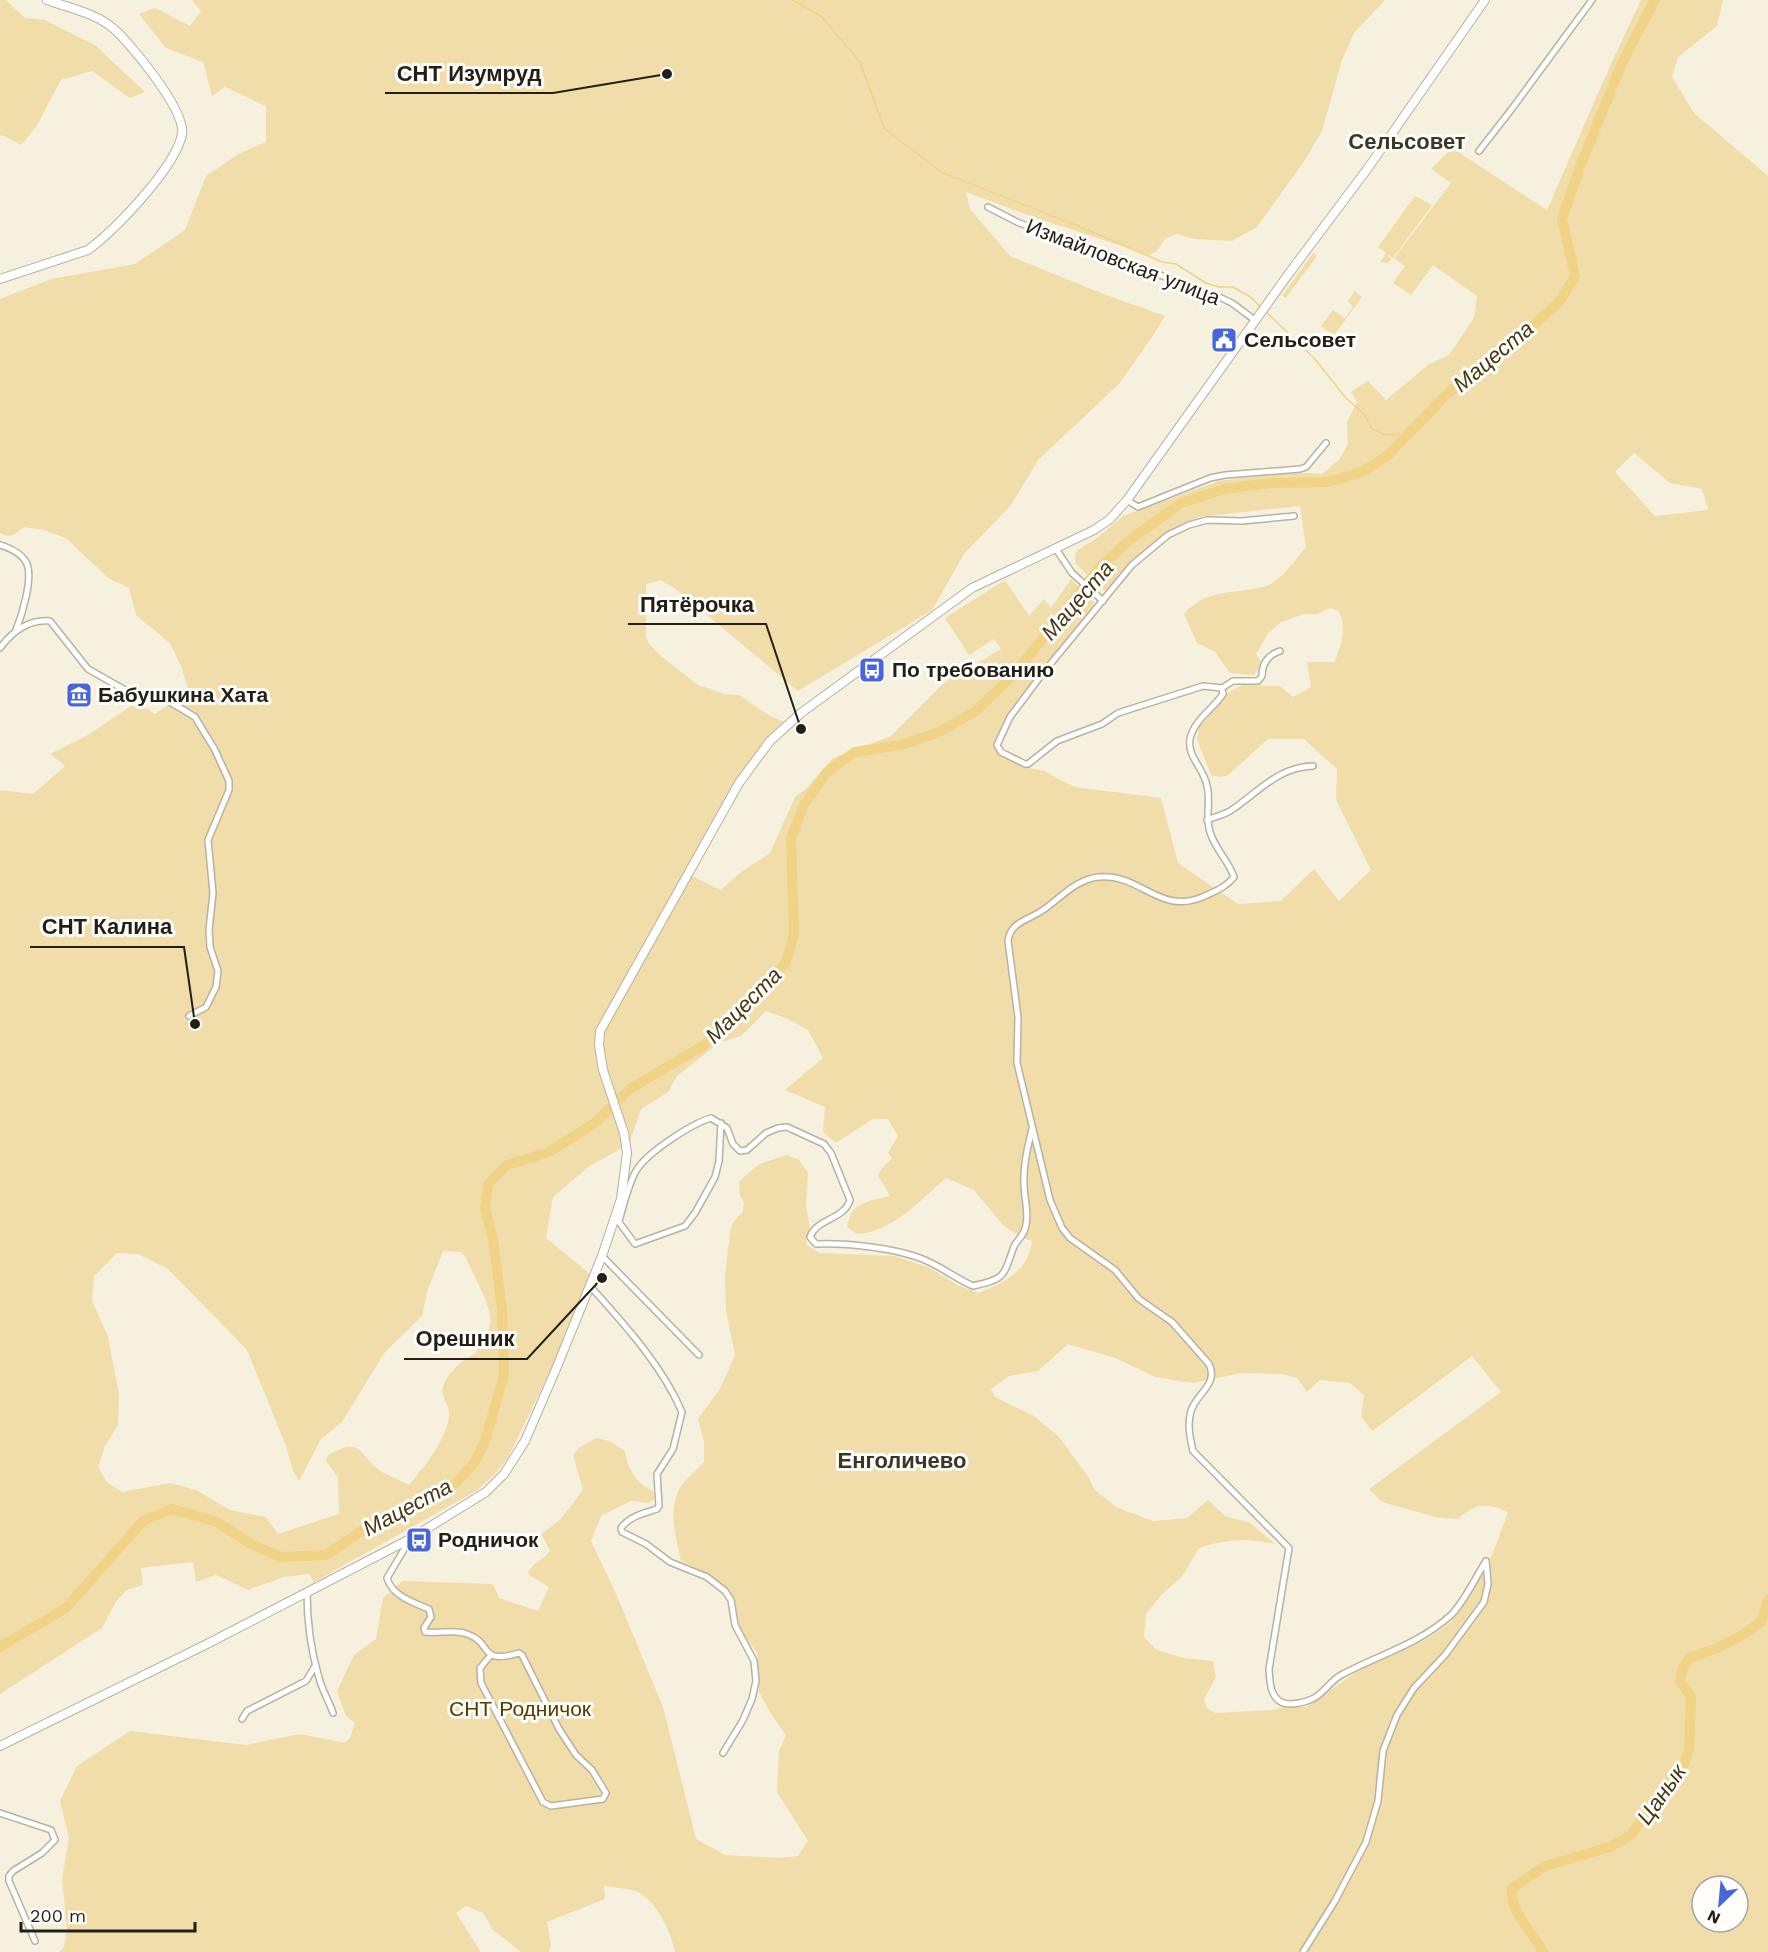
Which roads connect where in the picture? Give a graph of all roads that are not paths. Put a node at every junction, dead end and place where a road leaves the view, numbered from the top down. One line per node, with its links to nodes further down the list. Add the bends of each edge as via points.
1 (47, 0): 6 (street, via 93,16 113,29 162,86 175,106 182,134 173,156 149,190 100,241 88,250)
2 (1485, 0): 7 (street)
3 (1592, 0): 4 (street)
4 (1479, 151)
5 (988, 207): 7 (street, Измайловская улица, via 1019,223 1069,238 1217,296)
6 (0, 279)
7 (1257, 319): 9 (street)
8 (1326, 443): 9 (street, via 1306,467 1210,478 1137,507)
9 (1127, 500): 12 (street, via 1110,519)
10 (1294, 516): 13 (street, via 1207,520 1189,525 1168,536 1132,565)
11 (0, 545): 14 (street, via 20,554 27,564 29,574)
12 (1056, 549): 13 (street, via 1072,573); 25 (street, via 972,588 801,713 770,741 739,783 600,1031 603,1070 627,1153)
13 (1103, 602): 19 (street, via 1010,717 997,745 1001,752 1028,764 1057,741 1118,713 1203,686)
14 (20, 618): 15 (street); 16 (street)
15 (29, 624): 16 (street); 22 (street, via 50,621 88,669 134,695 167,700 195,717 229,781 226,800 208,840 213,882 209,930 218,971 216,987 206,1007)
16 (16, 630): 17 (street)
17 (0, 648)
18 (1280, 651): 19 (street, via 1264,661 1258,681 1233,681)
19 (1222, 688): 21 (street, via 1223,694 1190,738 1190,754 1207,786)
20 (1313, 766): 21 (street, via 1281,774 1227,813)
21 (1208, 820): 24 (street, via 1215,844 1230,865 1233,877 1226,886 1188,903 1165,900 1118,878 1089,878 1015,925 1009,934 1018,1017 1017,1064)
22 (189, 1016)
23 (721, 1123): 24 (street, via 740,1151 747,1150 766,1133 787,1127 824,1144 850,1200 843,1212 813,1231 810,1238 816,1244 851,1244 906,1252 973,1286 1000,1277 1014,1245 1024,1234 1027,1215 1023,1181); 25 (street, via 711,1118 702,1120 648,1157 636,1170); 25 (street, via 715,1177 685,1226 635,1244)
24 (1033, 1127): 39 (street, via 1050,1200 1062,1228 1115,1270 1139,1299 1180,1330 1212,1371 1211,1380 1190,1412 1193,1450 1289,1548 1269,1669 1270,1685 1280,1702 1311,1700 1343,1673 1432,1632 1454,1612 1486,1561 1488,1584 1484,1602 1414,1688 1397,1715 1383,1751 1378,1801 1366,1842)
25 (617, 1219): 26 (street)
26 (602, 1256): 27 (street); 28 (street)
27 (590, 1286): 29 (street, via 525,1441 512,1463 486,1492); 36 (street, via 629,1331 670,1388 682,1412 673,1449 657,1474 659,1506 627,1521 621,1530 725,1591 731,1600 735,1625 754,1661 756,1681 752,1699)
28 (699, 1355)
29 (410, 1539): 30 (street); 31 (street, via 387,1578 390,1585 412,1604 429,1609 431,1617 425,1632 454,1631 473,1636)
30 (308, 1592): 32 (street); 35 (street)
31 (490, 1656): 31 (street, via 521,1654 559,1729 606,1793 603,1799 551,1806 543,1802 482,1683 480,1668)
32 (315, 1666): 33 (street); 34 (street, via 306,1681 247,1711)
33 (333, 1713)
34 (242, 1719)
35 (0, 1746)
36 (723, 1753)
37 (0, 1813): 38 (street, via 54,1834 55,1840 42,1853 9,1876)
38 (35, 1941)
39 (1304, 1952)

